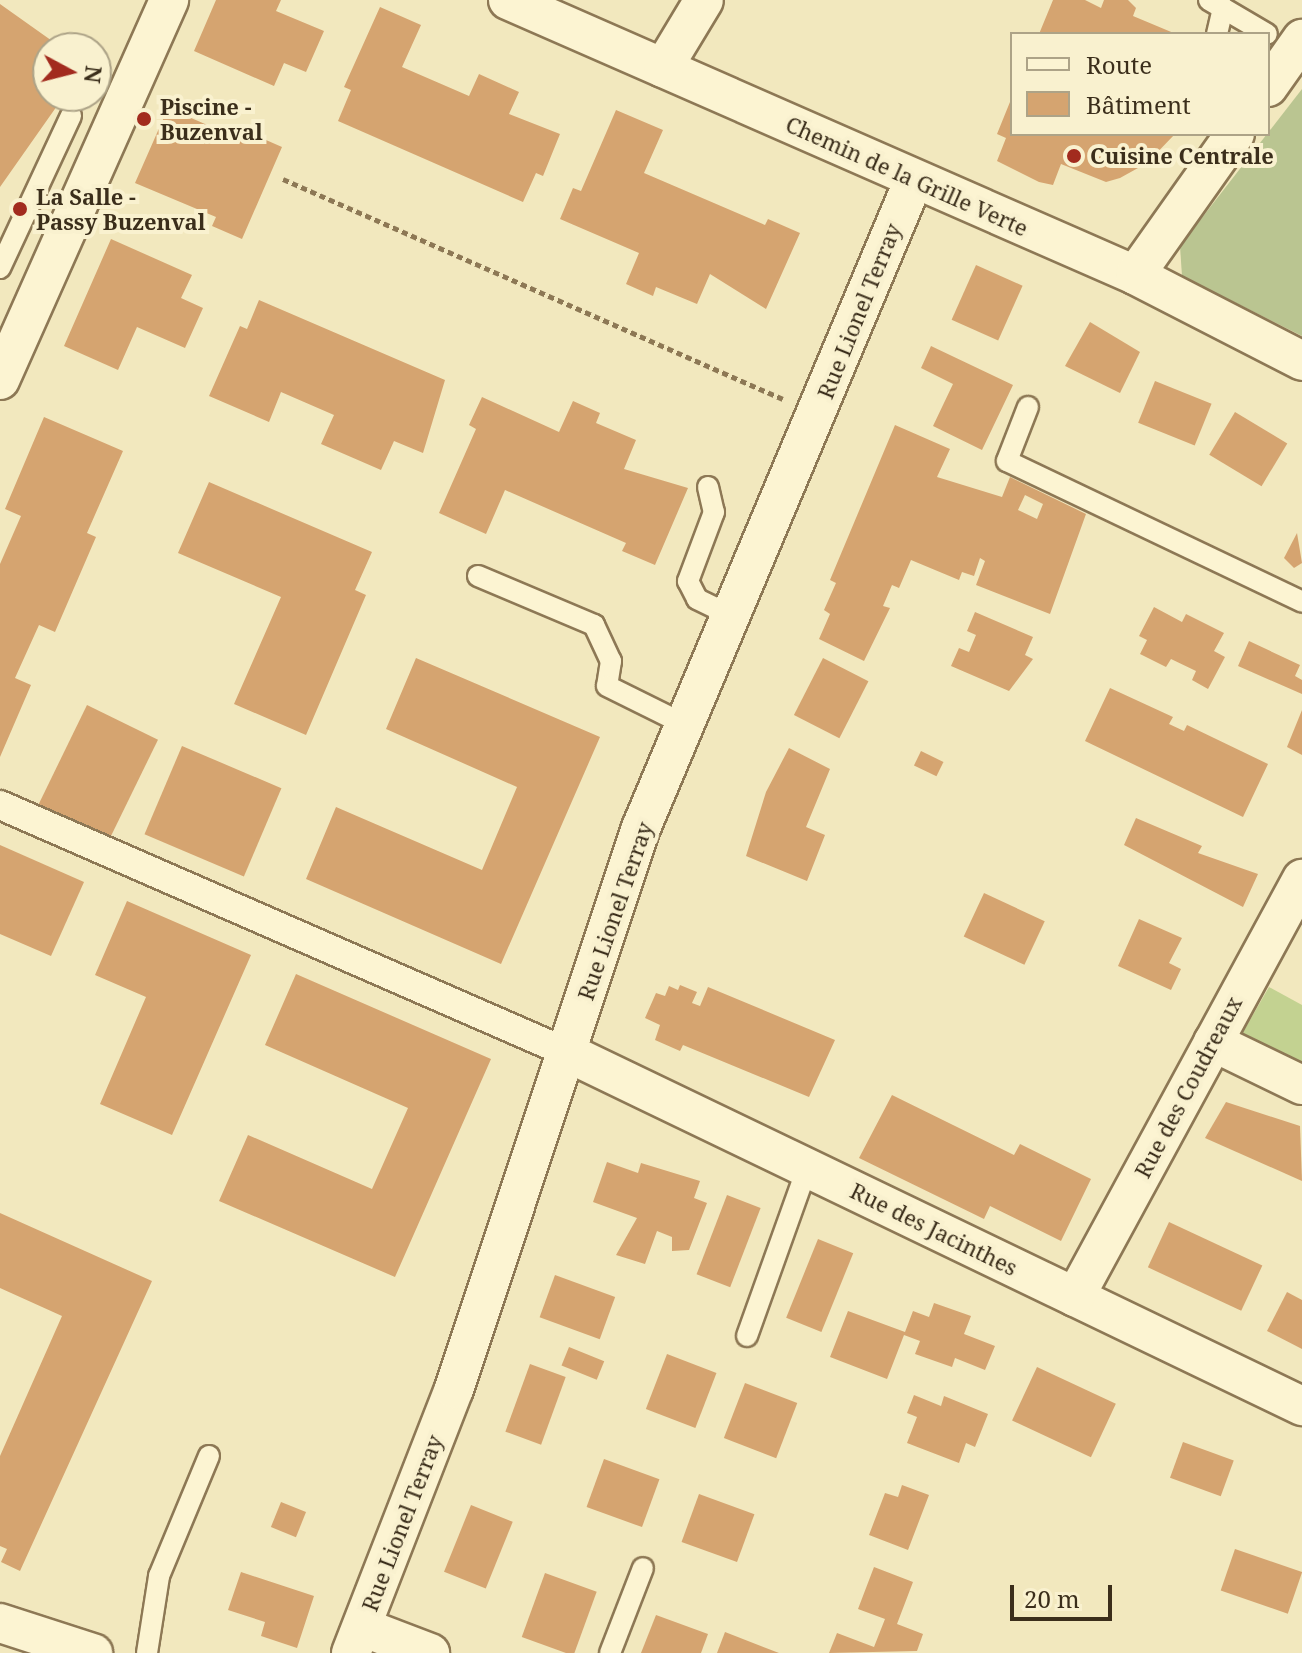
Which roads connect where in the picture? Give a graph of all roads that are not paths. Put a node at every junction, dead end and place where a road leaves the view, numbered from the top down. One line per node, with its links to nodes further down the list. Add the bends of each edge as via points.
1 (169, 0): 16 (street)
2 (508, 0): 8 (street, Chemin de la Grille Verte)
3 (704, 0): 8 (street)
4 (1216, 4): 5 (lane); 6 (lane)
5 (1217, 32)
6 (1270, 32)
7 (1283, 39): 9 (street)
8 (663, 68): 12 (street, Chemin de la Grille Verte)
9 (1270, 81)
10 (71, 116): 13 (lane)
11 (1234, 136): 14 (street)
12 (913, 182): 14 (street, Chemin de la Grille Verte); 21 (street, Rue Lionel Terray)
13 (0, 268)
14 (1135, 275): 15 (street, Chemin de la Grille Verte)
15 (1299, 353)
16 (0, 380)
17 (1028, 407): 20 (lane, via 1007,461)
18 (708, 487): 21 (lane, via 714,512 688,581 697,599)
19 (478, 576): 22 (lane, via 594,625 611,661 607,686)
20 (1302, 602)
21 (732, 616): 22 (street, Rue Lionel Terray)
22 (686, 725): 26 (street, Rue Lionel Terray, via 641,828)
23 (0, 805): 26 (street)
24 (1299, 887): 25 (street, Rue des Coudreaux)
25 (1213, 1042): 27 (street); 29 (street, Rue des Coudreaux)
26 (566, 1052): 28 (street, Rue des Jacinthes); 35 (street, Rue Lionel Terray, via 454,1389)
27 (1302, 1085)
28 (807, 1168): 29 (street, Rue des Jacinthes); 30 (lane)
29 (1075, 1297): 31 (street, Rue des Jacinthes)
30 (747, 1336)
31 (1302, 1406)
32 (209, 1456): 37 (lane, via 159,1576)
33 (643, 1568): 39 (lane)
34 (0, 1623): 36 (street)
35 (357, 1640): 38 (street)
36 (93, 1653)
37 (147, 1653)
38 (430, 1653)
39 (610, 1653)

